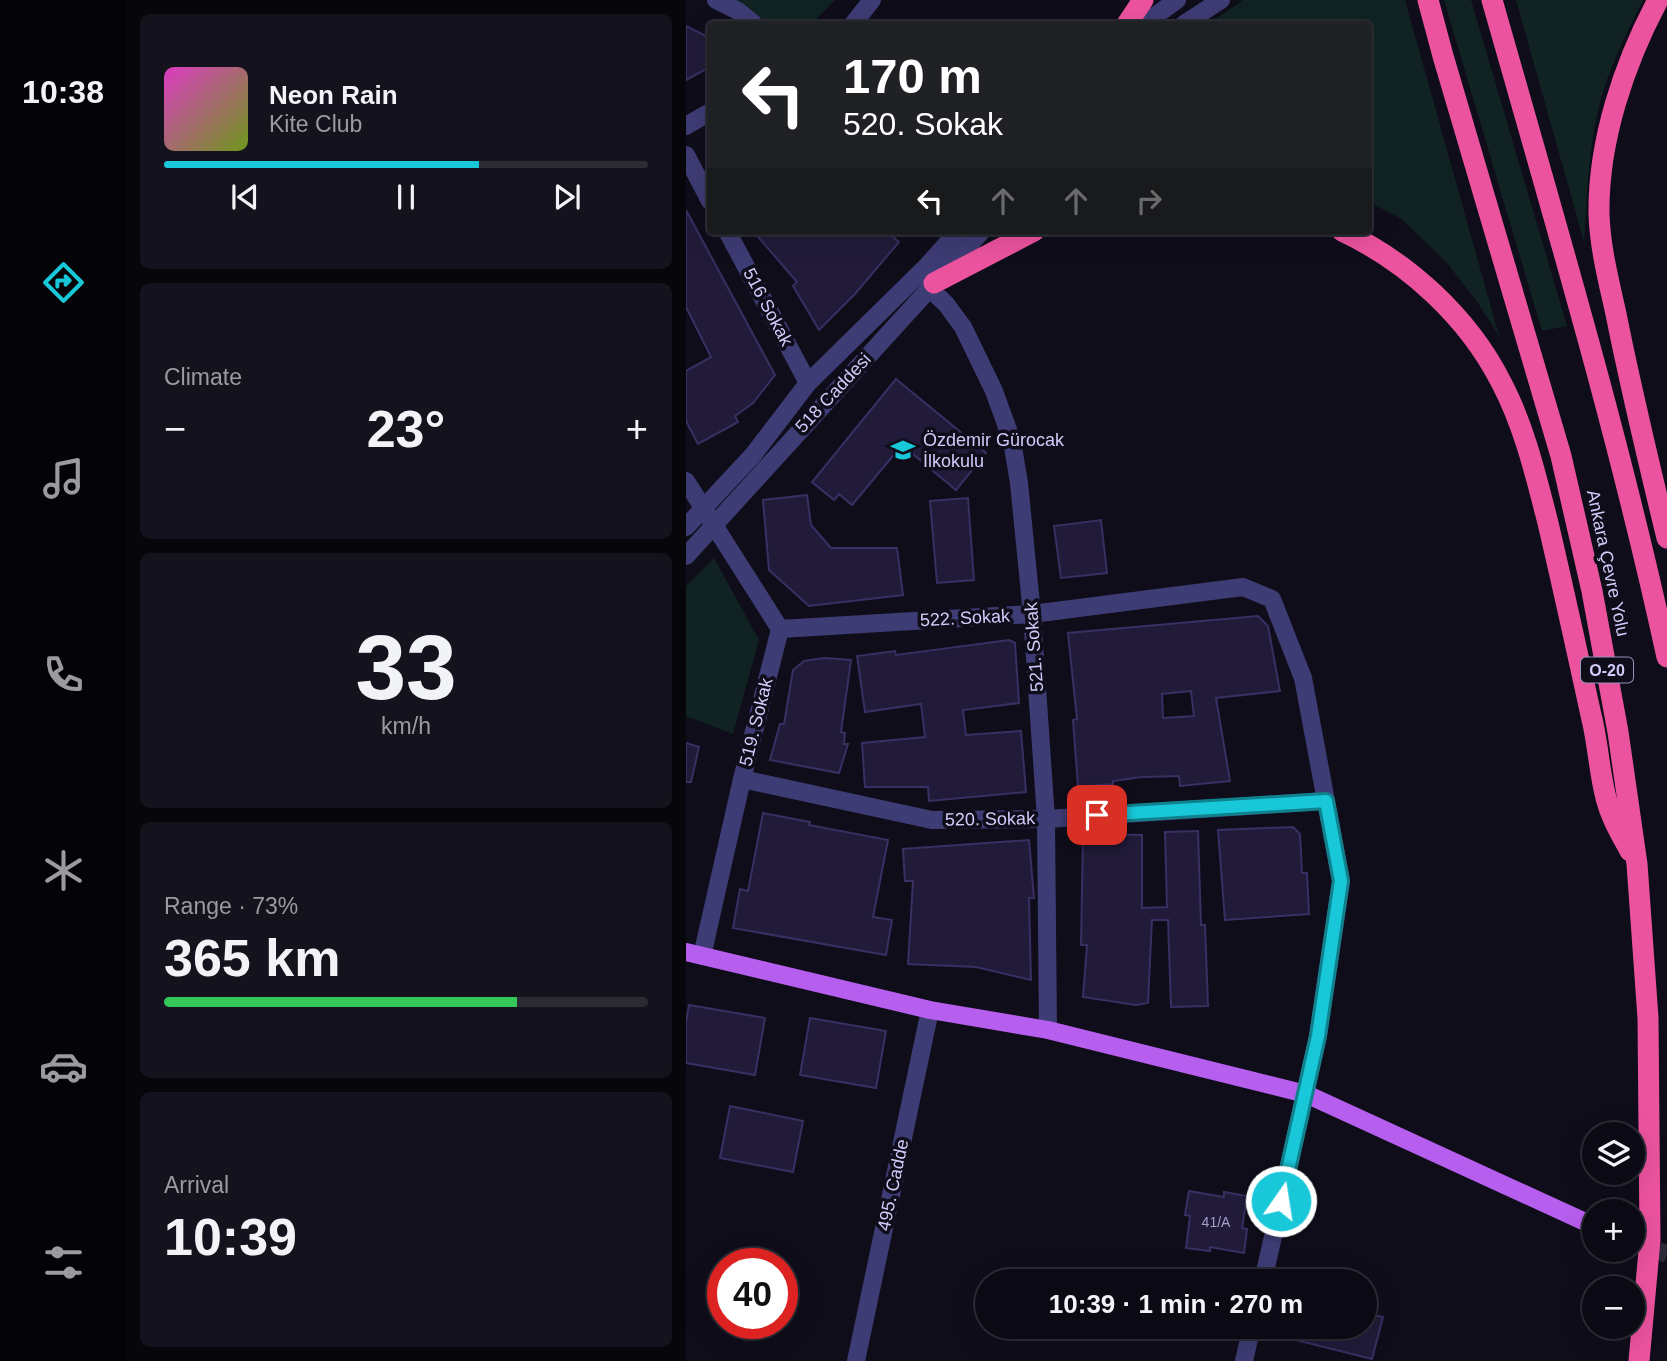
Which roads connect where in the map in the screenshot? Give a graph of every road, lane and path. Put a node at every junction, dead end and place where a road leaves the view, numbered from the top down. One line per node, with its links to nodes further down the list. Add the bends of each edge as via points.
1 (716, 0): 9 (street)
2 (872, 0): 10 (street)
3 (1143, 0): 11 (highway)
4 (1177, 0): 12 (street)
5 (1221, 0): 13 (street)
6 (1428, 0): 37 (highway, Ankara Çevre Yolu / O-20, via 1561,456 1592,591)
7 (1492, 0): 33 (highway, Ankara Çevre Yolu, via 1617,447)
8 (1658, 0): 29 (highway, via 1637,42 1611,123 1599,214 1624,356)
9 (750, 21)
10 (855, 21)
11 (1129, 21)
12 (1148, 21)
13 (1189, 21)
14 (707, 114): 15 (street)
15 (686, 126)
16 (686, 155): 17 (street)
17 (707, 195)
18 (729, 235): 24 (street, 516 Sokak)
19 (954, 235): 24 (street, 518 Caddesi)
20 (978, 235): 23 (street, 518 Caddesi)
21 (1026, 235): 23 (highway)
22 (1350, 235): 37 (highway, via 1433,293 1481,347 1502,383 1544,507 1594,727 1605,797)
23 (932, 285): 27 (street, 518 Caddesi); 31 (street, 521. Sokak, via 963,327 1012,442)
24 (808, 383): 26 (street, 518 Caddesi, via 754,455)
25 (686, 481): 26 (street)
26 (702, 509): 27 (street); 28 (street, 518 Caddesi)
27 (713, 526): 30 (street, 518 Caddesi); 32 (street)
28 (686, 527)
29 (1667, 538)
30 (686, 556)
31 (1032, 614): 32 (street, 522. Sokak); 35 (street, 522. Sokak, via 1243,587 1272,599 1303,678); 36 (street, 521. Sokak)
32 (780, 629): 34 (street, 519. Sokak)
33 (1667, 657)
34 (742, 779): 36 (street, 520. Sokak, via 932,820); 38 (street, 519. Sokak)
35 (1326, 801): 36 (street, 520. Sokak); 41 (street, via 1341,881)
36 (1046, 819): 40 (street, 521. Sokak)
37 (1637, 864): 47 (highway, Ankara Çevre Yolu / O-20, via 1648,1018 1651,1164 1650,1240)
38 (694, 954): 39 (main road)
39 (930, 1010): 40 (main road); 45 (street, 495. Cadde)
40 (1048, 1030): 41 (main road)
41 (1306, 1094): 42 (main road); 43 (street)
42 (1582, 1220)
43 (1265, 1269)
44 (1249, 1339): 46 (street)
45 (856, 1361)
46 (1244, 1361)
47 (1639, 1361)

